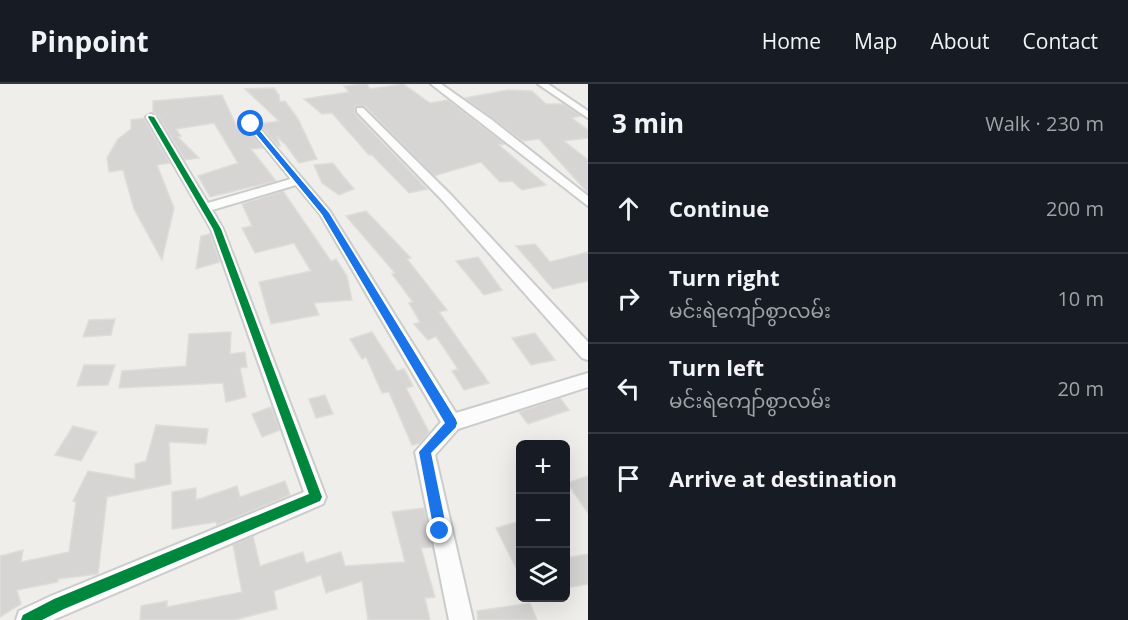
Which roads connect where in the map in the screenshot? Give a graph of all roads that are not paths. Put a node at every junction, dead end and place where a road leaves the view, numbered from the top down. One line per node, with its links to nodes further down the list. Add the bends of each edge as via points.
1 (435, 84): 10 (street)
2 (542, 84): 3 (street)
3 (566, 100): 4 (street); 6 (street)
4 (588, 100)
5 (360, 110): 12 (street, via 447,198)
6 (588, 115)
7 (151, 117): 11 (street)
8 (251, 124): 9 (street)
9 (298, 181): 11 (street); 14 (street, via 325,213)
10 (588, 202)
11 (205, 208): 15 (street, via 217,229 316,497)
12 (588, 353)
13 (588, 380): 14 (street)
14 (452, 423): 16 (street, via 425,452)
15 (28, 620)
16 (461, 620)

